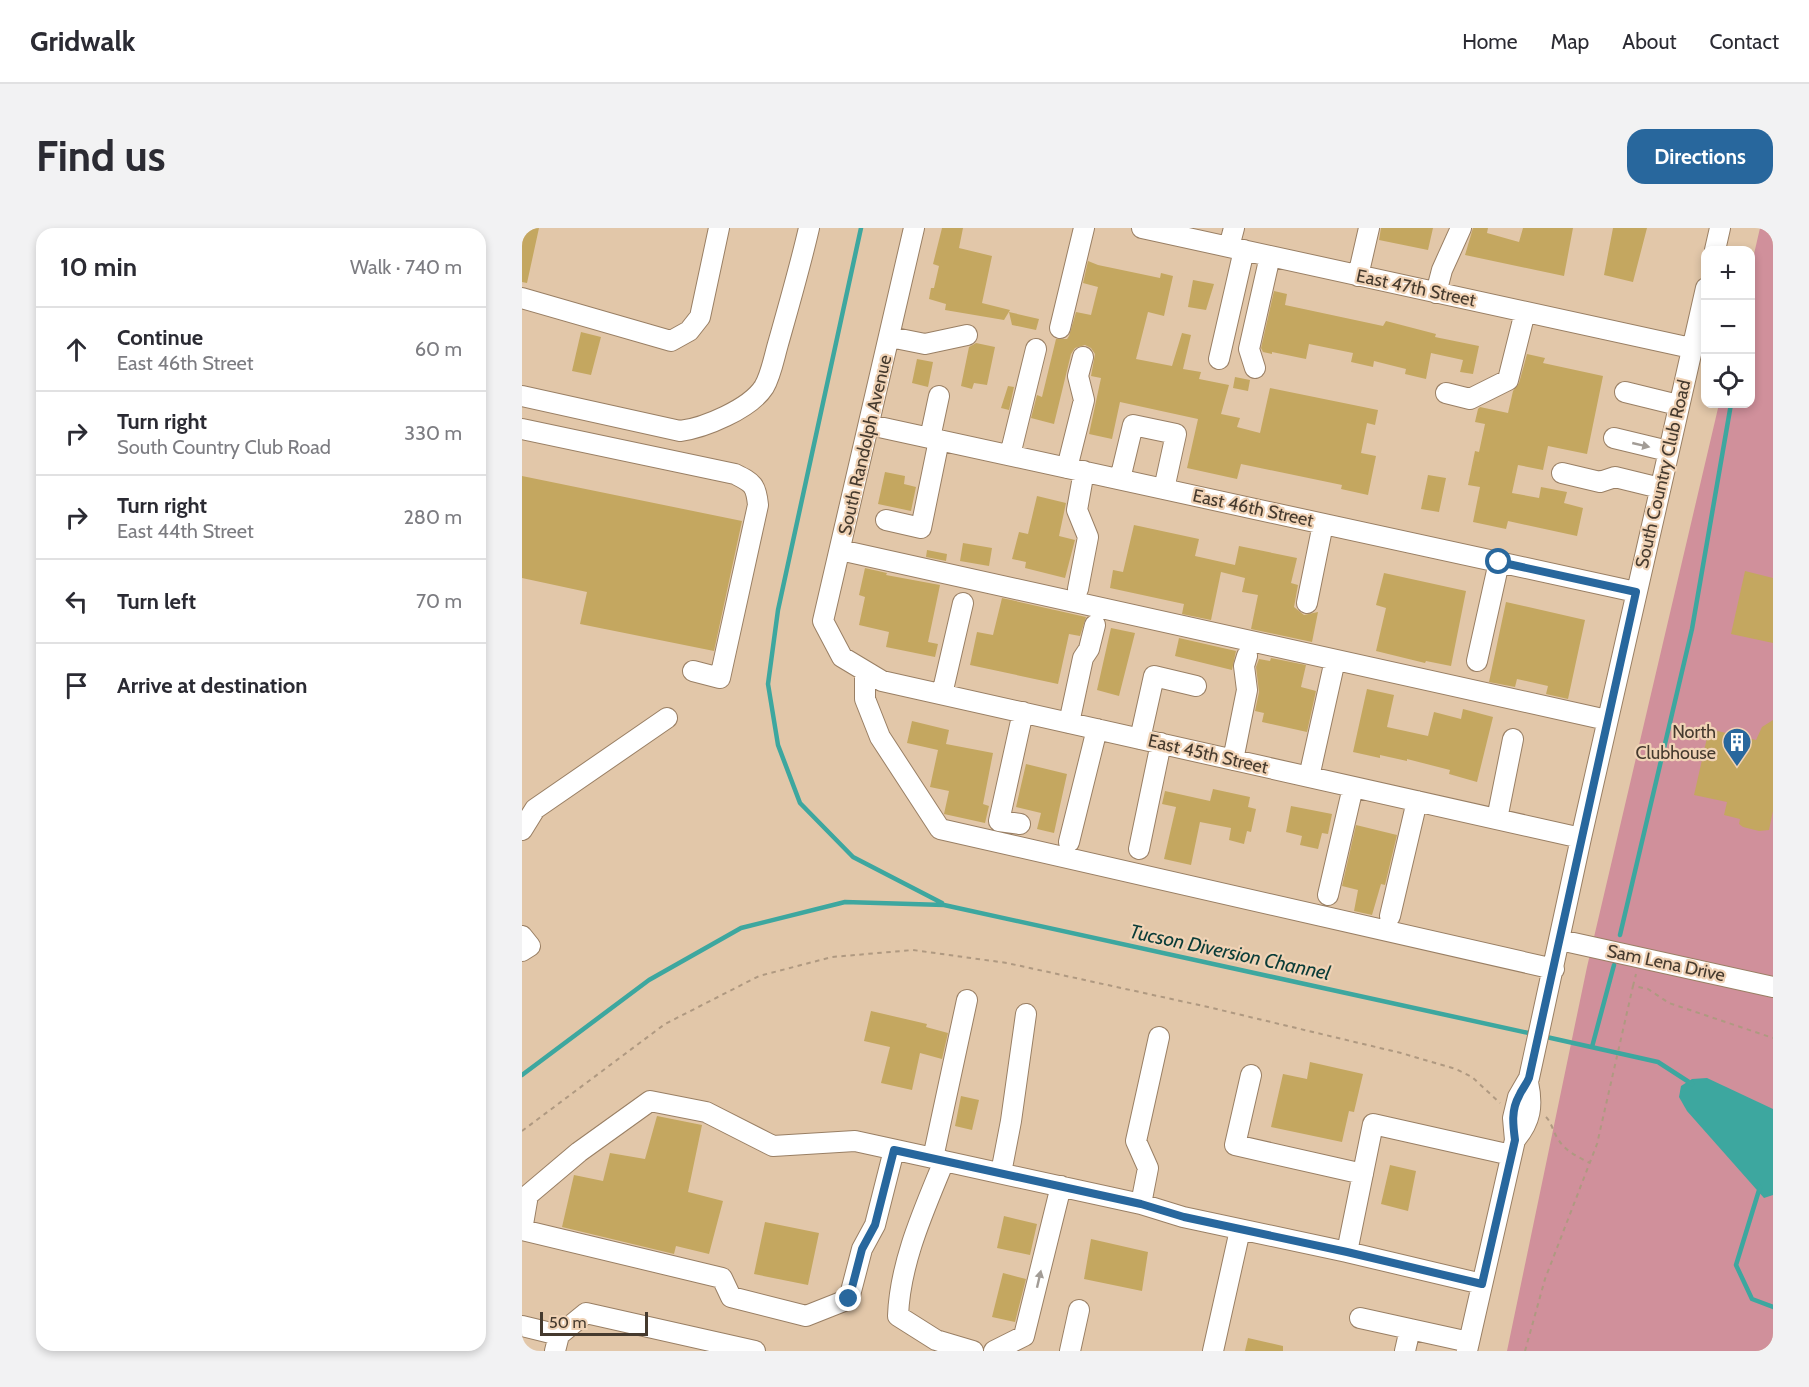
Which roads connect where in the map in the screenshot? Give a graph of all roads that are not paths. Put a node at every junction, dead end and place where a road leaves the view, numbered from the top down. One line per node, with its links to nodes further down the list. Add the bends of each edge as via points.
1 (719, 228): 14 (street, via 699,317 689,331 671,341)
2 (809, 228): 27 (street, via 768,378 743,407 680,431)
3 (915, 228): 19 (street, South Randolph Avenue)
4 (1084, 228): 17 (street)
5 (1142, 228): 9 (street, East 47th Street)
6 (1369, 228): 12 (street)
7 (1461, 228): 13 (street)
8 (1720, 228): 10 (street)
9 (1236, 242): 11 (street, East 47th Street); 23 (street)
10 (1716, 246)
11 (1270, 256): 12 (street, East 47th Street); 24 (street, via 1249,349)
12 (1358, 276): 13 (street, East 47th Street)
13 (1436, 293): 16 (street, East 47th Street)
14 (522, 298)
15 (1703, 300): 20 (street, South Country Club Road)
16 (1525, 312): 20 (street, East 47th Street); 26 (street, via 1508,380 1470,399)
17 (1060, 328)
18 (968, 334): 19 (street, via 925,344)
19 (890, 337): 30 (street, South Randolph Avenue)
20 (1691, 348): 29 (street, South Country Club Road)
21 (1036, 349): 35 (street)
22 (1083, 357): 36 (street, via 1078,376 1084,400)
23 (1219, 359)
24 (1255, 368)
25 (1625, 392): 29 (street)
26 (1446, 393)
27 (522, 396)
28 (939, 396): 33 (street)
29 (1678, 405): 34 (street, South Country Club Road)
30 (870, 425): 33 (street, East 46th Street); 43 (street, South Randolph Avenue)
31 (522, 429): 54 (street, via 735,474 756,489 758,505 720,678)
32 (1614, 438): 34 (street, one-way to 34)
33 (935, 439): 35 (street, East 46th Street); 41 (street, via 921,528)
34 (1668, 451): 39 (street, South Country Club Road)
35 (1011, 455): 36 (street, East 46th Street)
36 (1076, 470): 38 (street, East 46th Street); 45 (street, via 1077,510 1088,537)
37 (1562, 473): 39 (street, via 1600,482 1616,477)
38 (1120, 479): 40 (street, East 46th Street); 40 (street, via 1133,425 1176,434)
39 (1660, 488): 46 (street, South Country Club Road)
40 (1164, 489): 42 (street, East 46th Street)
41 (886, 520)
42 (1323, 524): 44 (street, East 46th Street); 48 (street)
43 (840, 550): 51 (street, South Randolph Avenue, via 823,621); 60 (street)
44 (1499, 562): 46 (street, East 46th Street); 52 (street)
45 (1078, 589)
46 (1636, 592): 60 (street, South Country Club Road)
47 (963, 603): 57 (street)
48 (1307, 603)
49 (1095, 625): 61 (street, via 1083,658)
50 (1247, 656): 66 (street, via 1247,690)
51 (842, 657): 55 (street, East 45th Street)
52 (1477, 661)
53 (1333, 669): 67 (street)
54 (693, 671)
55 (865, 671): 57 (street, East 45th Street, via 882,681); 81 (street, via 865,699 880,737 940,829)
56 (1196, 686): 63 (street, via 1154,676)
57 (942, 694): 58 (street, East 45th Street)
58 (1023, 712): 61 (street, East 45th Street); 71 (street, via 999,821)
59 (667, 718): 72 (street, via 535,808)
60 (1607, 720): 73 (street, South Country Club Road)
61 (1069, 723): 62 (street, East 45th Street)
62 (1097, 729): 63 (street, East 45th Street); 74 (street)
63 (1140, 739): 65 (street, East 45th Street)
64 (1513, 739): 70 (street)
65 (1161, 743): 66 (street, East 45th Street); 75 (street)
66 (1233, 760): 67 (street, East 45th Street)
67 (1309, 777): 68 (street, East 45th Street)
68 (1353, 787): 69 (street, East 45th Street); 76 (street)
69 (1417, 801): 70 (street, East 45th Street); 77 (street)
70 (1497, 819): 73 (street, East 45th Street)
71 (1020, 824)
72 (522, 830)
73 (1581, 838): 79 (street, South Country Club Road)
74 (1069, 842)
75 (1139, 849)
76 (1328, 895)
77 (1390, 916)
78 (522, 936): 80 (street, via 530,946)
79 (1560, 940): 81 (street, South Country Club Road); 82 (street, Sam Lena Drive)
80 (522, 951)
81 (1552, 977): 87 (street, South Country Club Road, via 1528,1080 1532,1101 1526,1128)
82 (1773, 987)
83 (967, 1000): 89 (street)
84 (1026, 1014): 90 (street)
85 (1159, 1037): 93 (street, via 1136,1141 1148,1168)
86 (1251, 1075): 91 (street, via 1235,1145)
87 (1513, 1148): 91 (street, via 1373,1124); 96 (street, South Country Club Road)
88 (894, 1150): 88 (street, via 855,1141 773,1146 706,1112 651,1101 579,1152 528,1195 522,1230 722,1278 730,1298 807,1316 849,1299 862,1249 875,1225); 89 (street)
89 (938, 1160): 90 (street); 104 (street, via 899,1292 898,1316 936,1340)
90 (1001, 1173): 92 (street)
91 (1363, 1174): 95 (street)
92 (1060, 1186): 93 (street); 105 (street, one-way to 92, via 1024,1336)
93 (1141, 1204): 94 (street)
94 (1240, 1230): 95 (street); 107 (street)
95 (1347, 1252): 96 (street)
96 (1482, 1284): 102 (street, South Country Club Road)
97 (1079, 1310): 106 (street)
98 (1360, 1318): 100 (street)
99 (522, 1326): 101 (street)
100 (1410, 1329): 102 (street); 108 (street)
101 (557, 1343): 103 (street, via 586,1313)
102 (1468, 1347)
103 (755, 1351)
104 (972, 1351)
105 (994, 1351)
106 (1070, 1351)
107 (1214, 1351)
108 (1405, 1351)

